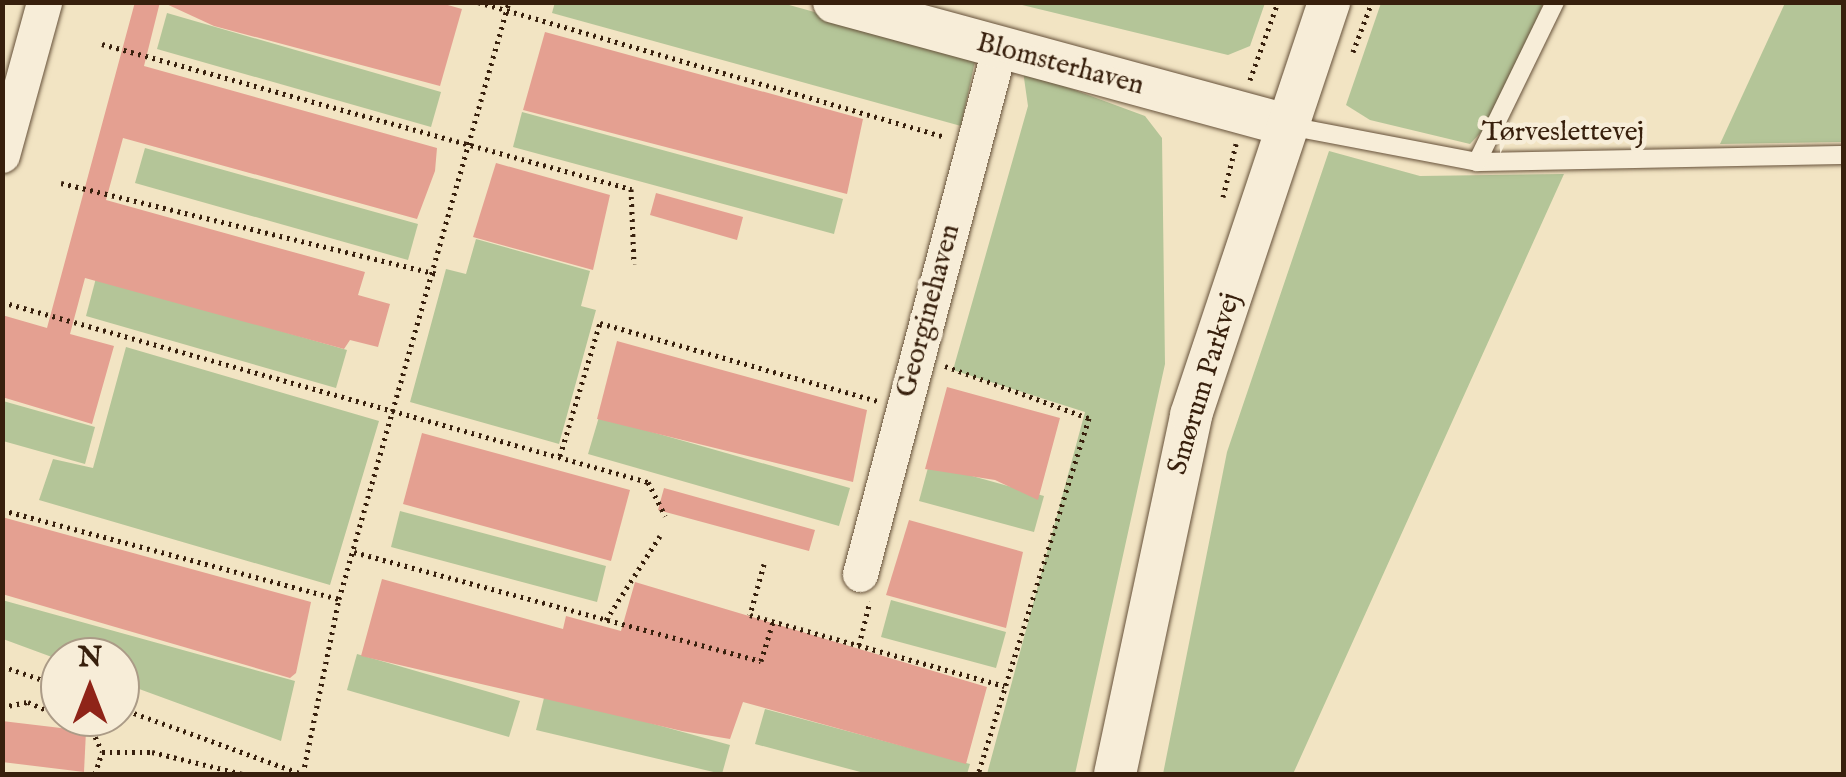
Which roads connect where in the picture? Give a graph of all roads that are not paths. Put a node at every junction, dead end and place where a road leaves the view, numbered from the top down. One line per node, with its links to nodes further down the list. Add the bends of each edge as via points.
1 (44, 2): 8 (street)
2 (834, 2): 5 (street, Blomsterhaven)
3 (1329, 2): 7 (street, Smørum Parkvej)
4 (1555, 2): 10 (lane)
5 (903, 12): 6 (street, Blomsterhaven)
6 (999, 49): 7 (street, Blomsterhaven); 11 (street, Georginehaven)
7 (1288, 125): 10 (lane, Tørveslettevej); 12 (street, Smørum Parkvej, via 1191,415)
8 (2, 155)
9 (1844, 155): 10 (lane, Tørveslettevej)
10 (1477, 162)
11 (860, 574)
12 (1115, 774)

